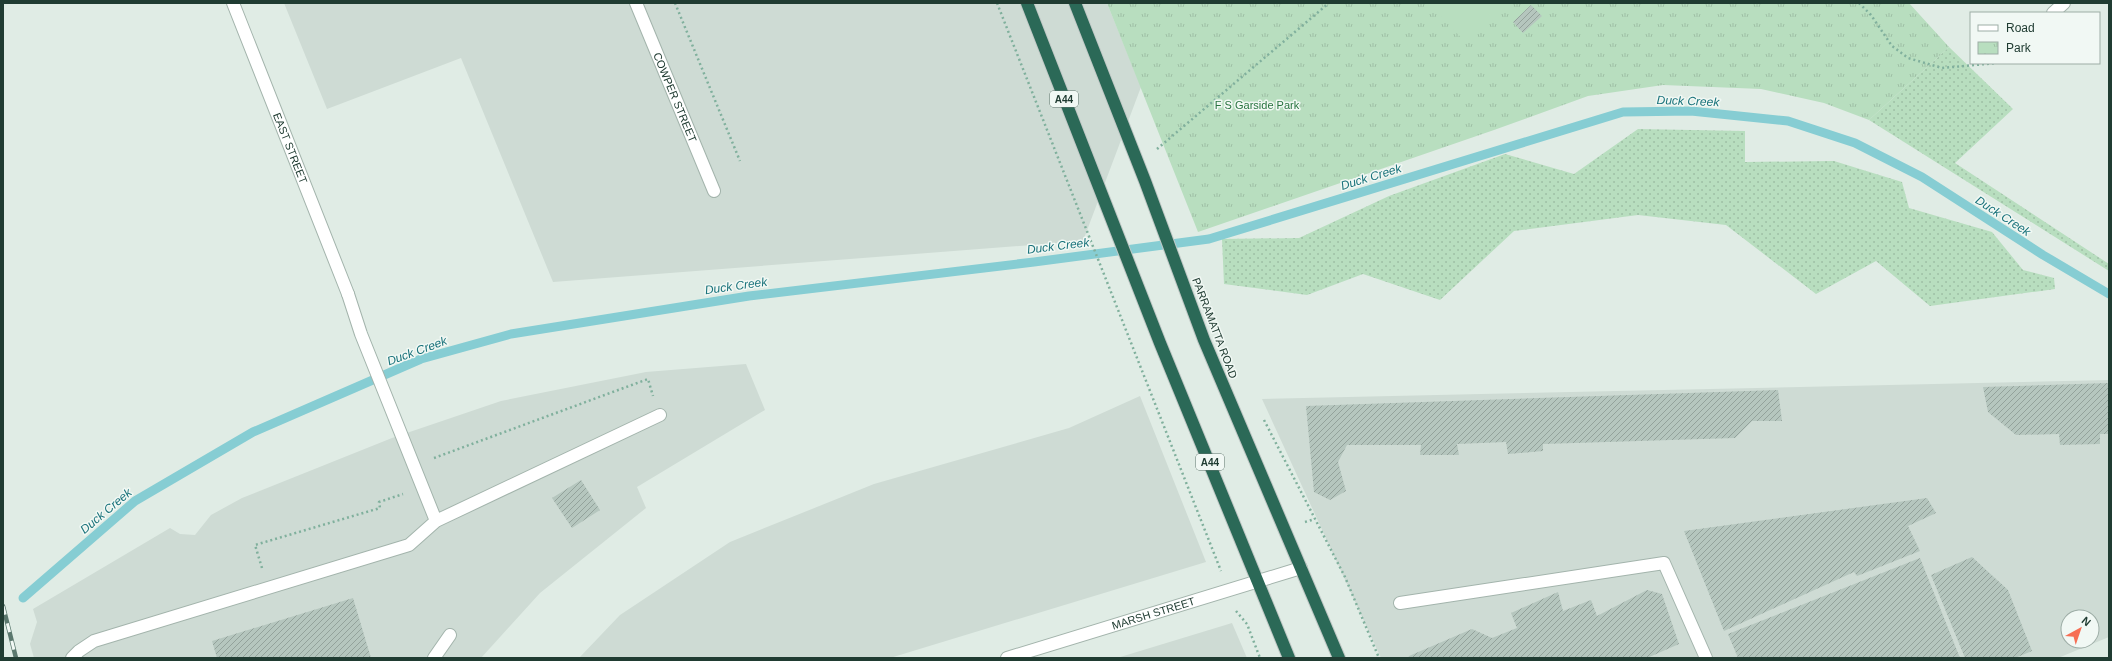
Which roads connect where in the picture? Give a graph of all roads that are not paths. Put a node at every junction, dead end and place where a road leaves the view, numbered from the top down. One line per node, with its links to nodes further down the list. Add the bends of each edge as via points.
1 (233, 3): 9 (street, EAST STREET)
2 (636, 3): 7 (street, COWPER STREET)
3 (1027, 3): 11 (highway, A44, via 1160,343)
4 (1075, 3): 10 (highway, PARRAMATTA ROAD, via 1145,180 1204,340)
5 (2064, 3): 6 (street)
6 (2054, 12)
7 (714, 191)
8 (660, 415): 9 (street)
9 (436, 521): 14 (street, via 409,545 94,641)
10 (1301, 568): 11 (street, MARSH STREET); 18 (highway, PARRAMATTA ROAD)
11 (1260, 582): 16 (street, MARSH STREET); 17 (highway, A44)
12 (1400, 603): 19 (street, via 1664,563)
13 (450, 635): 15 (street)
14 (72, 658)
15 (434, 658)
16 (1007, 658)
17 (1289, 658)
18 (1339, 658)
19 (1706, 658)

